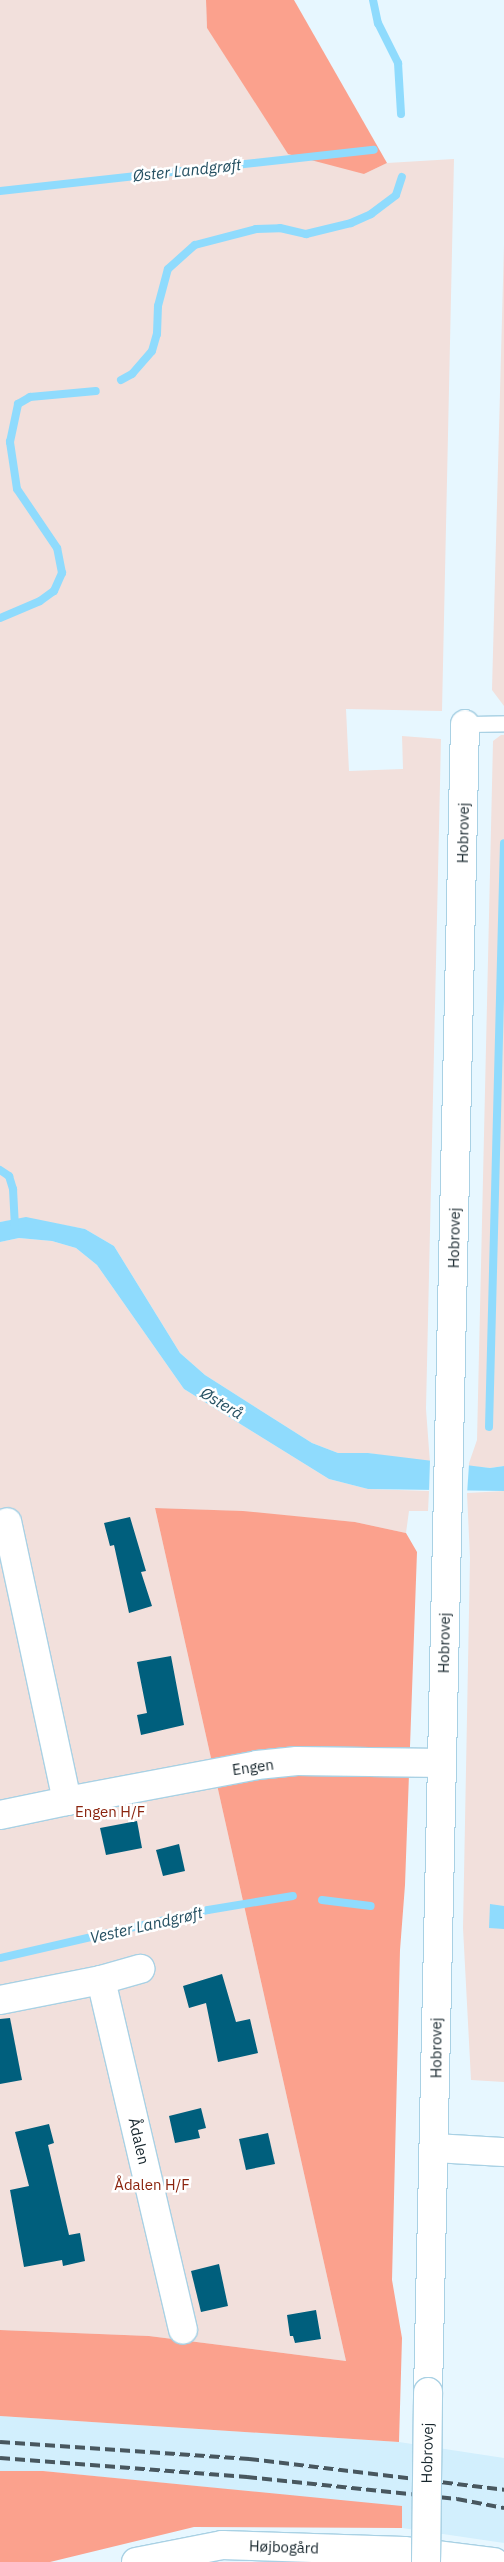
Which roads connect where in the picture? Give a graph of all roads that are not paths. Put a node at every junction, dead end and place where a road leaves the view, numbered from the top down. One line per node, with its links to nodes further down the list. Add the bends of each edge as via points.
1 (504, 723): 2 (lane)
2 (465, 724): 4 (street, Hobrovej)
3 (7, 1522): 5 (street)
4 (442, 1763): 5 (street, Engen, via 297,1761 257,1765); 10 (street, Hobrovej, via 437,1900)
5 (67, 1801): 6 (street, Engen)
6 (0, 1815)
7 (140, 1969): 8 (street)
8 (101, 1980): 9 (street); 12 (street, Ådalen)
9 (0, 2000)
10 (436, 2148): 11 (street); 14 (street, Hobrovej, bridge)
11 (504, 2152)
12 (183, 2330)
13 (136, 2562): 15 (street, Højbogård, via 222,2545 404,2551)
14 (426, 2562)
15 (494, 2562)

